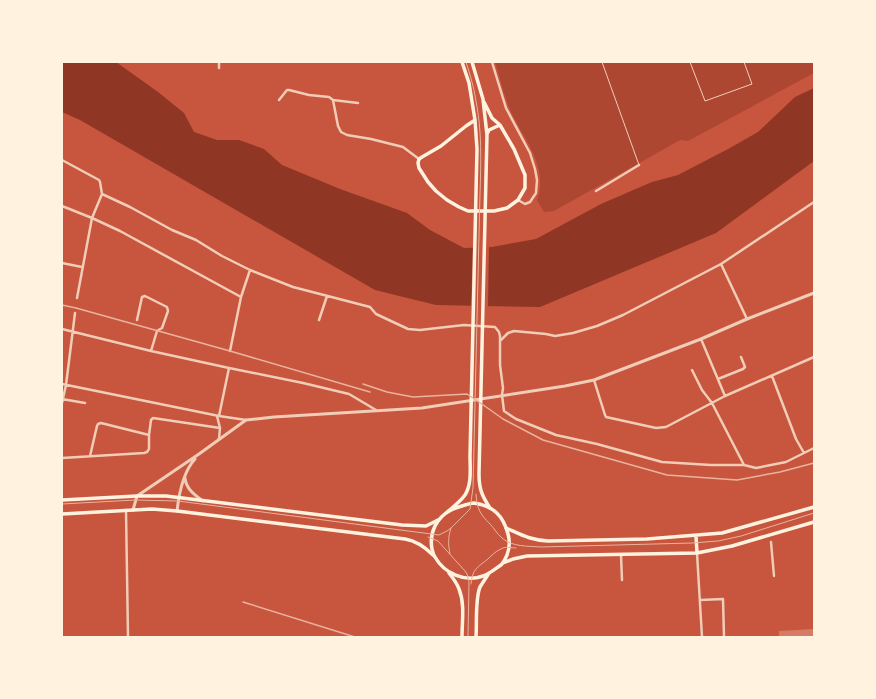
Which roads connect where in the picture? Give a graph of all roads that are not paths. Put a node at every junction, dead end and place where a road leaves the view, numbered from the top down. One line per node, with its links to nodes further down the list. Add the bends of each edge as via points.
1 (218, 62): 8 (street)
2 (462, 62): 13 (main road)
3 (472, 62): 11 (main road)
4 (492, 62): 21 (street, via 506,108 530,153 537,180 536,193 530,202 525,204)
5 (602, 62): 18 (lane)
6 (690, 62): 7 (lane, via 705,101 752,84)
7 (744, 62)
8 (219, 68)
9 (279, 100): 10 (street, via 289,90 329,97)
10 (333, 100): 12 (street); 16 (street, via 341,132 403,147)
11 (483, 100): 14 (main road, via 492,118); 15 (main road)
12 (358, 102)
13 (476, 120): 16 (main road); 80 (main road, via 477,193 469,480 466,494)
14 (500, 126): 15 (main road); 21 (main road, via 514,149 525,175 525,188)
15 (487, 134): 76 (main road, via 479,474 480,490)
16 (420, 159): 21 (main road, via 419,168 436,191 468,211 494,212 507,208)
17 (62, 160): 20 (street, via 99,180)
18 (640, 165): 19 (street)
19 (596, 191)
20 (102, 194): 24 (street); 28 (street, via 196,240)
21 (518, 200)
22 (814, 202): 26 (street)
23 (62, 206): 24 (street)
24 (92, 218): 27 (street); 31 (street)
25 (62, 263): 27 (street)
26 (722, 264): 34 (street); 40 (street, via 597,326 555,336 514,331)
27 (82, 267): 32 (street)
28 (250, 270): 30 (street, via 293,287); 31 (street)
29 (814, 293): 34 (street)
30 (327, 296): 36 (street); 40 (street, via 370,306 376,314 408,329 495,327)
31 (241, 297): 42 (street)
32 (77, 298)
33 (75, 313): 38 (street)
34 (747, 319): 39 (street)
35 (137, 320): 41 (street, via 142,297 145,296 168,307)
36 (319, 320)
37 (62, 329): 38 (street)
38 (72, 331): 41 (street); 51 (street)
39 (701, 339): 48 (street); 49 (street)
40 (500, 340): 52 (street)
41 (151, 351): 45 (street)
42 (230, 351)
43 (741, 357): 48 (street, via 745,367 743,369)
44 (814, 357): 47 (street)
45 (229, 368): 58 (street, via 349,394); 59 (street)
46 (692, 370): 57 (street)
47 (772, 376): 53 (street); 65 (street, via 796,439)
48 (718, 378): 53 (street)
49 (594, 380): 52 (street); 57 (street, via 606,417 656,428 666,427)
50 (62, 384): 51 (street)
51 (66, 385): 54 (street); 59 (street)
52 (502, 395): 58 (street, via 422,408); 69 (street, via 504,411 516,419 556,435 662,462)
53 (726, 396): 57 (street)
54 (62, 399): 55 (street); 56 (street)
55 (62, 403)
56 (85, 403)
57 (712, 403): 69 (street)
58 (376, 410): 60 (street)
59 (218, 416): 60 (street); 61 (street)
60 (246, 420): 63 (street)
61 (220, 428): 62 (street, via 153,418 150,420); 63 (street)
62 (149, 435): 67 (street, via 147,452); 67 (street, via 98,424)
63 (219, 439): 66 (street)
64 (814, 448): 65 (street)
65 (804, 453): 69 (street, via 771,466 756,468)
66 (199, 454): 70 (street); 71 (street)
67 (90, 456): 68 (street)
68 (62, 458)
69 (744, 465)
70 (185, 476): 72 (street); 74 (street, via 192,492)
71 (137, 496): 72 (main road); 73 (main road); 78 (street)
72 (179, 498): 74 (main road); 79 (street)
73 (62, 500)
74 (205, 502): 82 (main road, via 402,525 426,526)
75 (814, 507): 85 (main road, via 722,533)
76 (490, 508): 80 (main road, via 469,504); 84 (main road, via 497,513)
77 (126, 510): 78 (main road); 81 (main road); 96 (street)
78 (133, 510): 79 (main road)
79 (177, 511): 89 (main road, via 410,540 426,548)
80 (446, 513): 82 (main road)
81 (62, 514)
82 (440, 519): 89 (main road, via 434,526 431,538)
83 (814, 522): 87 (main road, via 732,546)
84 (506, 528): 85 (main road, via 529,538 548,541); 90 (main road, via 510,543)
85 (696, 536): 87 (main road)
86 (771, 542): 93 (street)
87 (697, 553): 88 (main road); 95 (street)
88 (621, 555): 90 (main road, via 527,556); 94 (street)
89 (434, 556): 91 (main road)
90 (504, 563): 92 (main road)
91 (448, 572): 92 (main road, via 471,578); 97 (main road, via 456,582 463,602)
92 (490, 572): 98 (main road, via 478,592)
93 (774, 576)
94 (622, 580)
95 (700, 600): 99 (street); 100 (street, via 723,599)
96 (128, 637)
97 (462, 637)
98 (476, 637)
99 (702, 637)
100 (724, 637)

